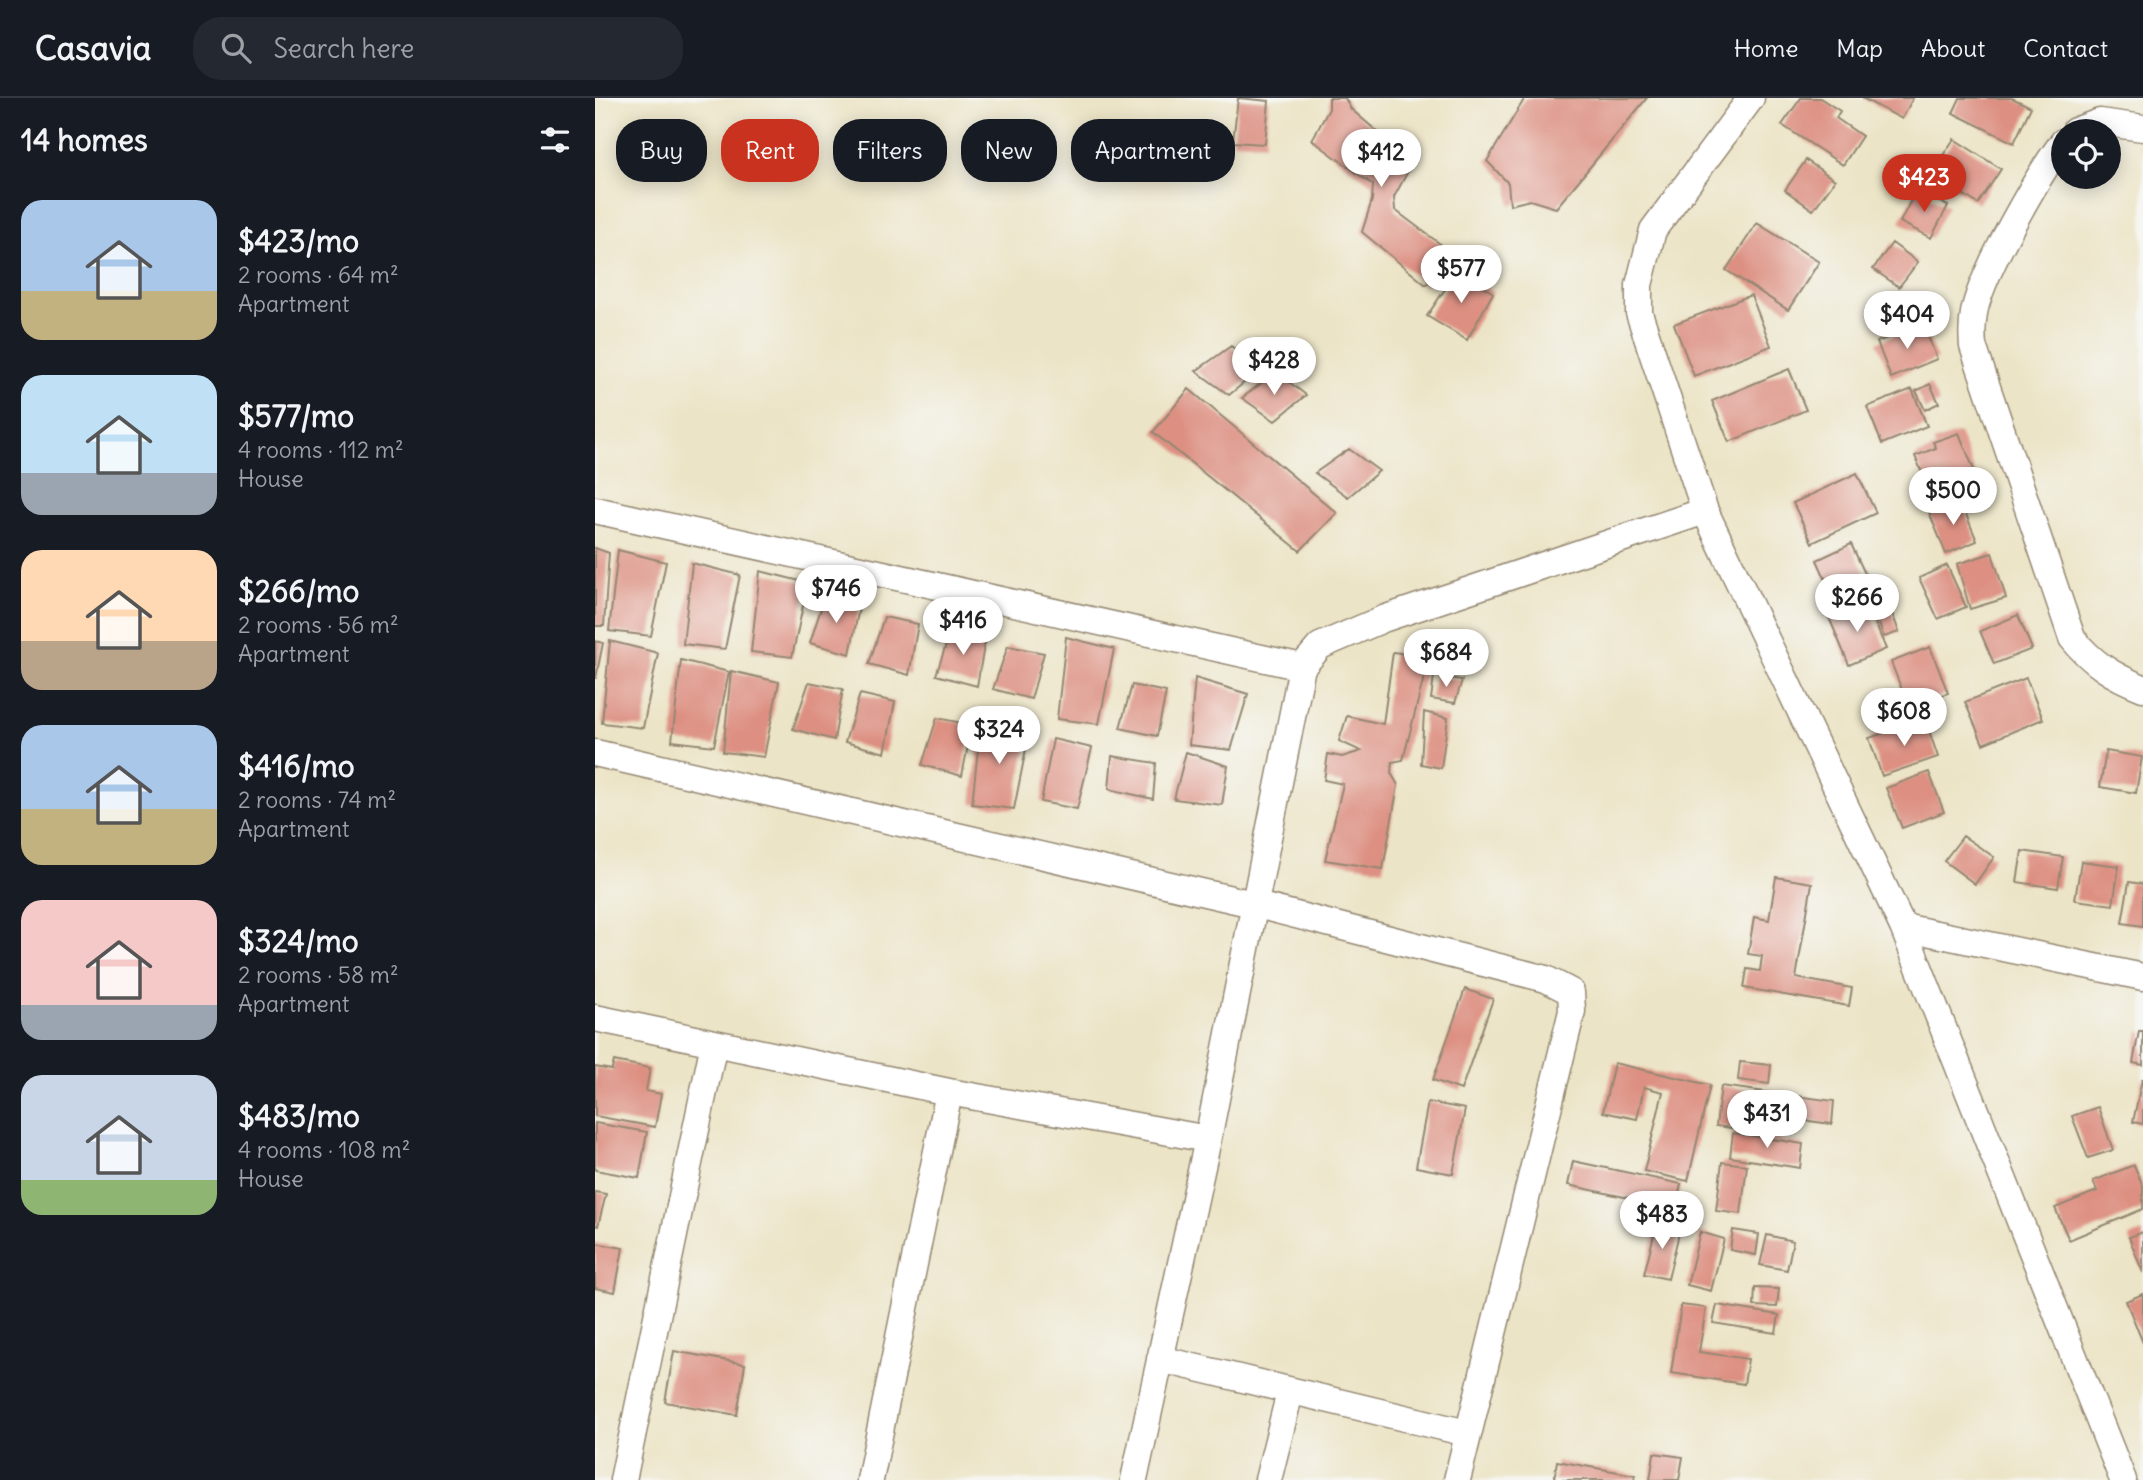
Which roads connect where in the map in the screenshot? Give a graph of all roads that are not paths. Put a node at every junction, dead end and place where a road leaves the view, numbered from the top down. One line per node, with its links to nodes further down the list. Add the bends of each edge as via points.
1 (1751, 98): 6 (street, via 1653,230 1639,285 1639,313)
2 (2121, 125): 3 (street)
3 (2143, 128)
4 (2051, 162): 8 (street, via 1986,280 1974,311 1973,346 2073,638 2108,674)
5 (595, 510): 7 (street)
6 (1705, 511): 7 (street, via 1383,619 1320,646); 11 (street)
7 (1302, 667): 10 (street)
8 (2143, 688)
9 (595, 753): 10 (street)
10 (1253, 904): 16 (street); 19 (street, via 1546,979 1571,992 1572,1012)
11 (1903, 927): 12 (street); 25 (street)
12 (2143, 977)
13 (595, 1018): 14 (street)
14 (714, 1043): 15 (street); 20 (street)
15 (949, 1092): 16 (street); 21 (street)
16 (1208, 1139): 17 (street)
17 (1160, 1359): 18 (street); 22 (street)
18 (1290, 1392): 19 (street); 23 (street)
19 (1467, 1433): 24 (street)
20 (623, 1480)
21 (870, 1480)
22 (1134, 1480)
23 (1268, 1480)
24 (1457, 1480)
25 (2123, 1480)

